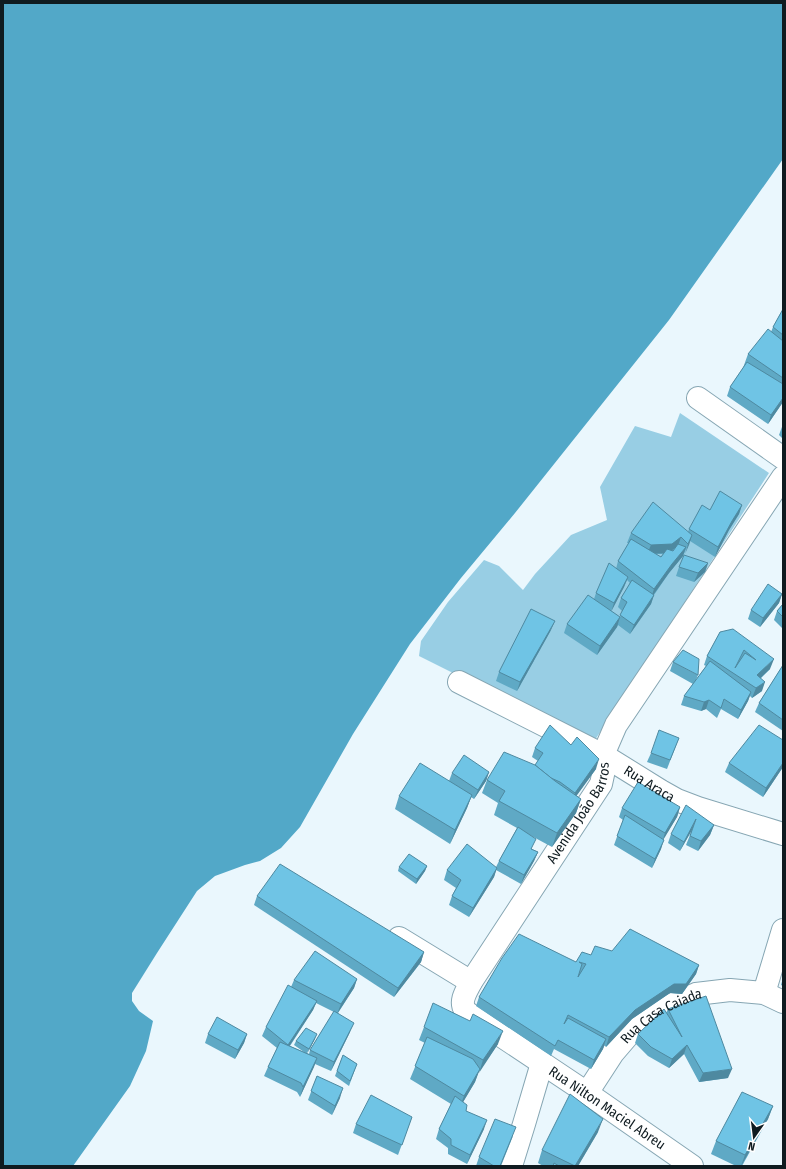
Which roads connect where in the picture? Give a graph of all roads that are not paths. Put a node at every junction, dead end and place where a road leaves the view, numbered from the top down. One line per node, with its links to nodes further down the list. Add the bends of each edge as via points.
1 (698, 398): 2 (street)
2 (783, 458)
3 (783, 477): 5 (street, Avenida João Barros, via 616,725)
4 (459, 682): 5 (street, Rua Araca)
5 (603, 755): 6 (street, Rua Araca, via 677,800); 9 (street, Avenida João Barros, via 602,784)
6 (783, 834)
7 (384, 929): 9 (street)
8 (783, 930): 10 (street)
9 (471, 982): 12 (street, Avenida João Barros, via 463,1002 465,1010)
10 (764, 993): 11 (street, Rua Casa Caiada); 13 (street, Rua Casa Caiada, via 730,990 696,994 657,1011 631,1032 613,1053)
11 (783, 1002)
12 (542, 1063): 13 (street, Rua Nilton Maciel Abreu); 14 (street)
13 (587, 1093): 15 (street, Rua Nilton Maciel Abreu)
14 (511, 1166)
15 (692, 1166)

